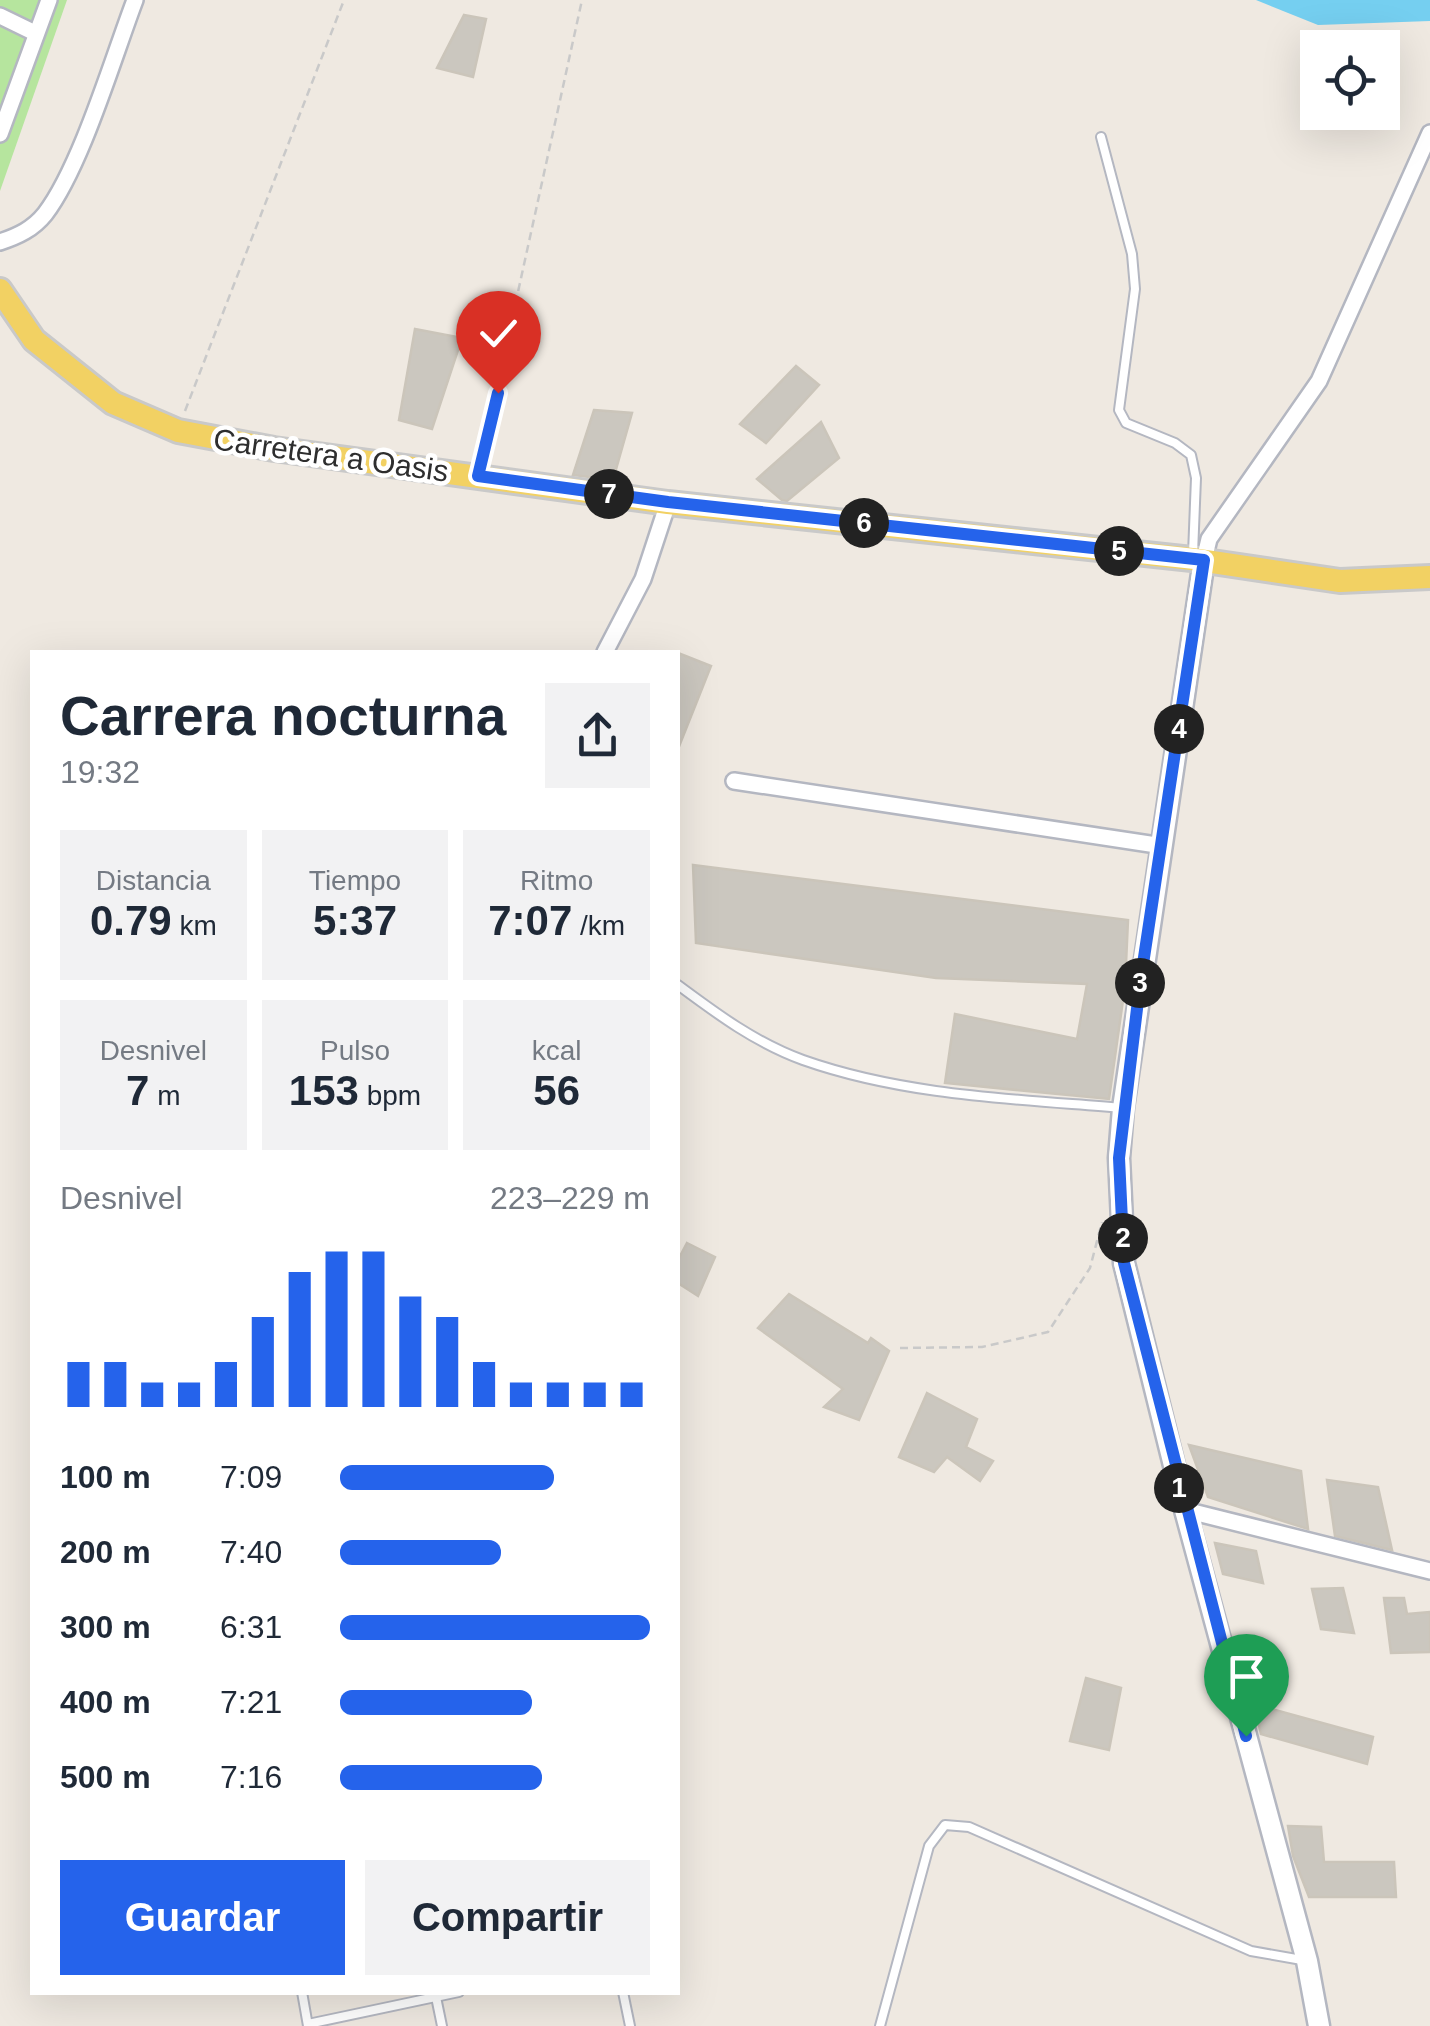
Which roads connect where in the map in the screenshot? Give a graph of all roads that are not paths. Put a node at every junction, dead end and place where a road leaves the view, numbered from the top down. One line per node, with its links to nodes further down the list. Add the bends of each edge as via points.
1 (48, 0): 4 (street)
2 (135, 0): 8 (street, via 68,174 24,234)
3 (0, 16): 4 (street)
4 (35, 34): 6 (street)
5 (1430, 133): 11 (street, via 1318,381)
6 (0, 134)
7 (1101, 137): 11 (lane, via 1135,289 1118,410 1126,423 1191,455)
8 (0, 242)
9 (0, 290): 10 (main road, Carretera a Oasis, via 34,340 113,403 178,431)
10 (668, 502): 11 (main road, Carretera a Oasis); 13 (street, via 643,579)
11 (1198, 559): 12 (main road, Carretera a Oasis, via 1340,580); 15 (street)
12 (1428, 584)
13 (606, 650)
14 (734, 781): 15 (street)
15 (1163, 846): 17 (street)
16 (680, 986): 17 (lane, via 736,1028 804,1060 944,1093)
17 (1123, 1108): 18 (street, via 1124,1263)
18 (1185, 1510): 19 (street); 20 (street)
19 (1430, 1571)
20 (1307, 1961): 28 (lane, via 1251,1951 956,1824 935,1833 928,1846); 29 (street)
21 (303, 1995): 25 (lane)
22 (445, 1995): 24 (lane)
23 (623, 1995): 27 (lane)
24 (436, 1997): 25 (lane); 26 (lane)
25 (308, 2025)
26 (442, 2026)
27 (630, 2026)
28 (880, 2026)
29 (1320, 2026)

